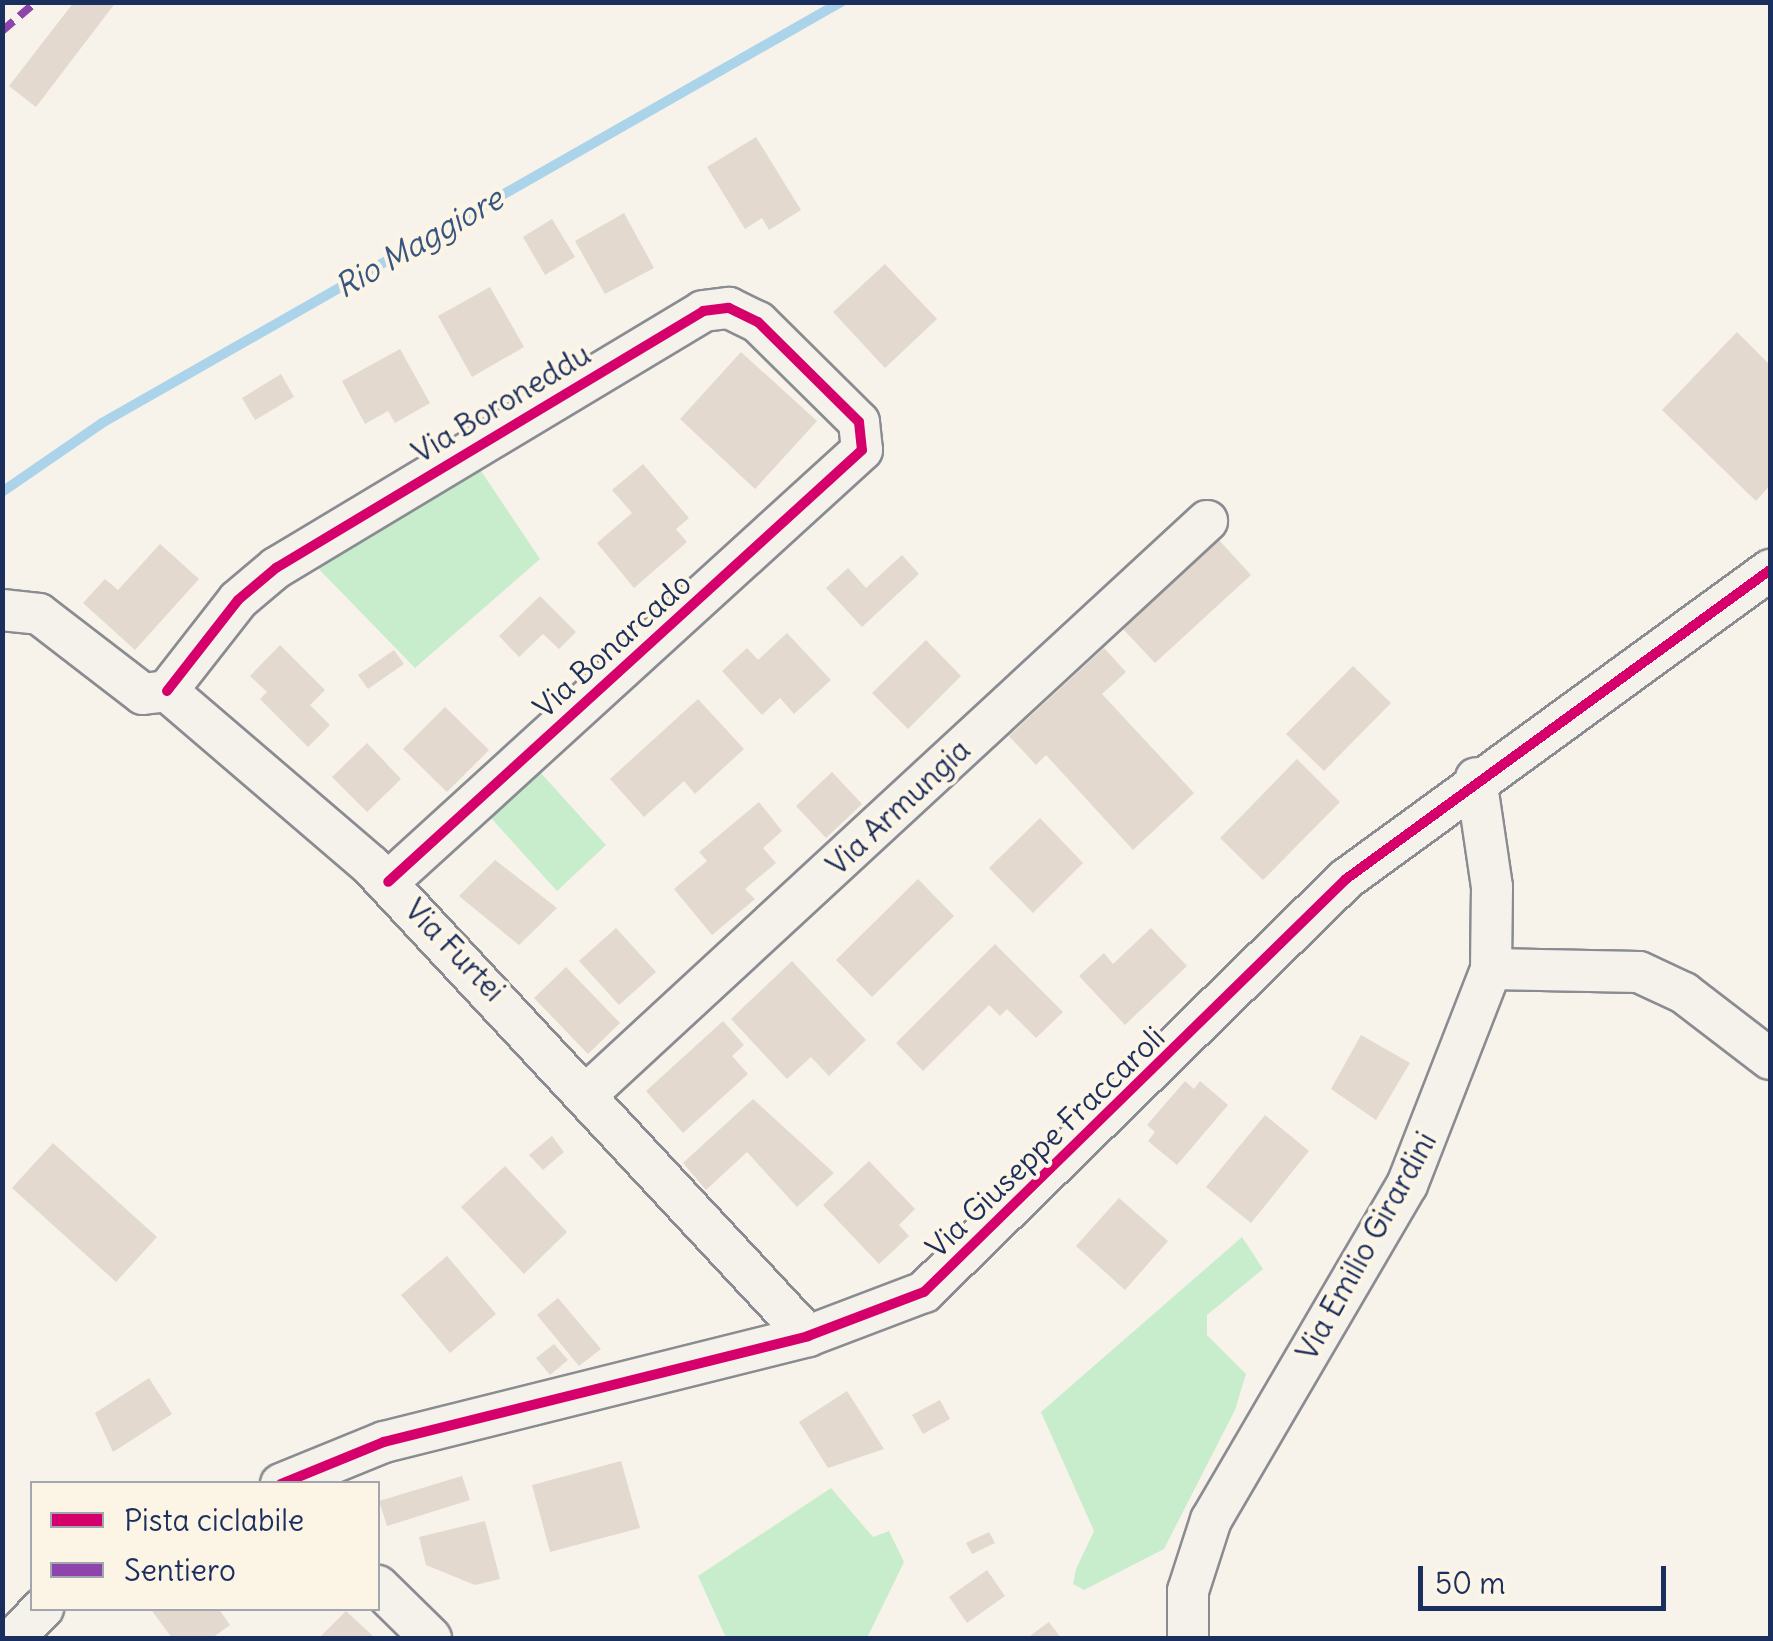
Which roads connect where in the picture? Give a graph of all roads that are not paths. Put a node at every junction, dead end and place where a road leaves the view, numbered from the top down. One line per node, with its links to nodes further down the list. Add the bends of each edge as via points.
1 (866, 442): 5 (street, Via Boroneddu, via 859,422 758,322 709,308 266,574); 7 (street, Via Bonarcado)
2 (1207, 521): 10 (street, Via Armungia)
3 (1770, 570): 6 (street, Via Giuseppe Fraccaroli)
4 (2, 610): 5 (street, Via Furtei, via 39,614 138,691)
5 (167, 692): 7 (street, Via Furtei)
6 (1476, 778): 8 (street, Via Emilio Girardini, via 1492,887); 11 (street, Via Giuseppe Fraccaroli, via 1346,878 950,1272 892,1308)
7 (388, 882): 10 (street, Via Furtei)
8 (1491, 969): 9 (street, via 1639,972 1684,992); 17 (street, Via Emilio Girardini, via 1407,1185 1211,1520 1188,1591)
9 (1770, 1058)
10 (588, 1093): 11 (street, Via Furtei)
11 (808, 1336): 12 (street, Via Giuseppe Fraccaroli, via 384,1442)
12 (288, 1481)
13 (380, 1588): 16 (street)
14 (40, 1611): 15 (street)
15 (14, 1638)
16 (431, 1638)
17 (1188, 1638)

